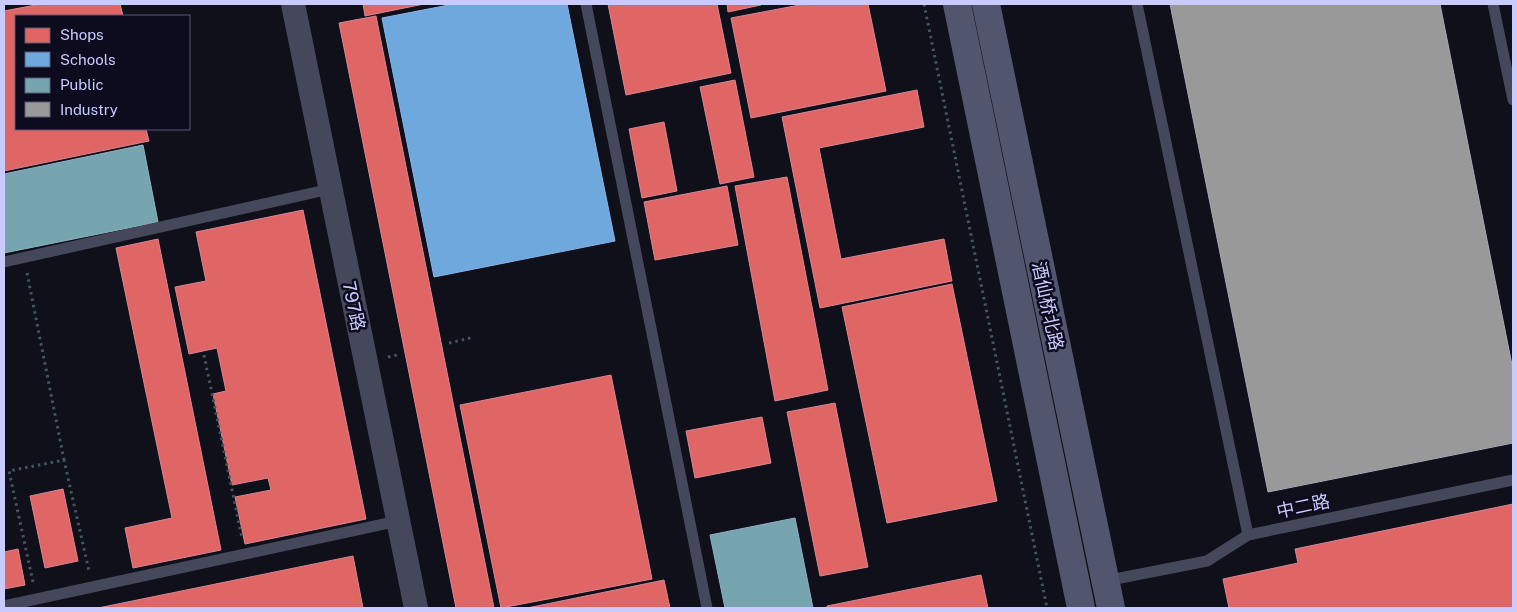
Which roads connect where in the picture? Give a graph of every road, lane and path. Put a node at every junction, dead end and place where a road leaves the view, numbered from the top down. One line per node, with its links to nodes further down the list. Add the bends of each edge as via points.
1 (293, 4): 9 (street, 797路)
2 (586, 4): 25 (lane)
3 (924, 4): 26 (path)
4 (956, 4): 27 (street, 酒仙桥北路)
5 (986, 4): 20 (street, 酒仙桥北路)
6 (1137, 4): 18 (lane)
7 (1493, 4): 8 (lane)
8 (1513, 100)
9 (330, 188): 10 (lane); 17 (street, 797路)
10 (24, 258): 11 (lane); 15 (path)
11 (4, 262)
12 (474, 337): 13 (path)
13 (449, 343)
14 (204, 355): 19 (path)
15 (64, 460): 21 (path); 22 (path, via 9,471)
16 (1513, 480): 18 (lane, 中二路)
17 (398, 521): 19 (lane); 24 (street, 797路)
18 (1248, 535): 20 (lane, 中二路, via 1207,561)
19 (246, 555): 21 (lane)
20 (1105, 581): 28 (street, 酒仙桥北路)
21 (93, 588): 22 (lane)
22 (36, 599): 23 (lane)
23 (4, 606)
24 (416, 608)
25 (707, 608)
26 (1047, 608)
27 (1081, 608)
28 (1111, 608)

